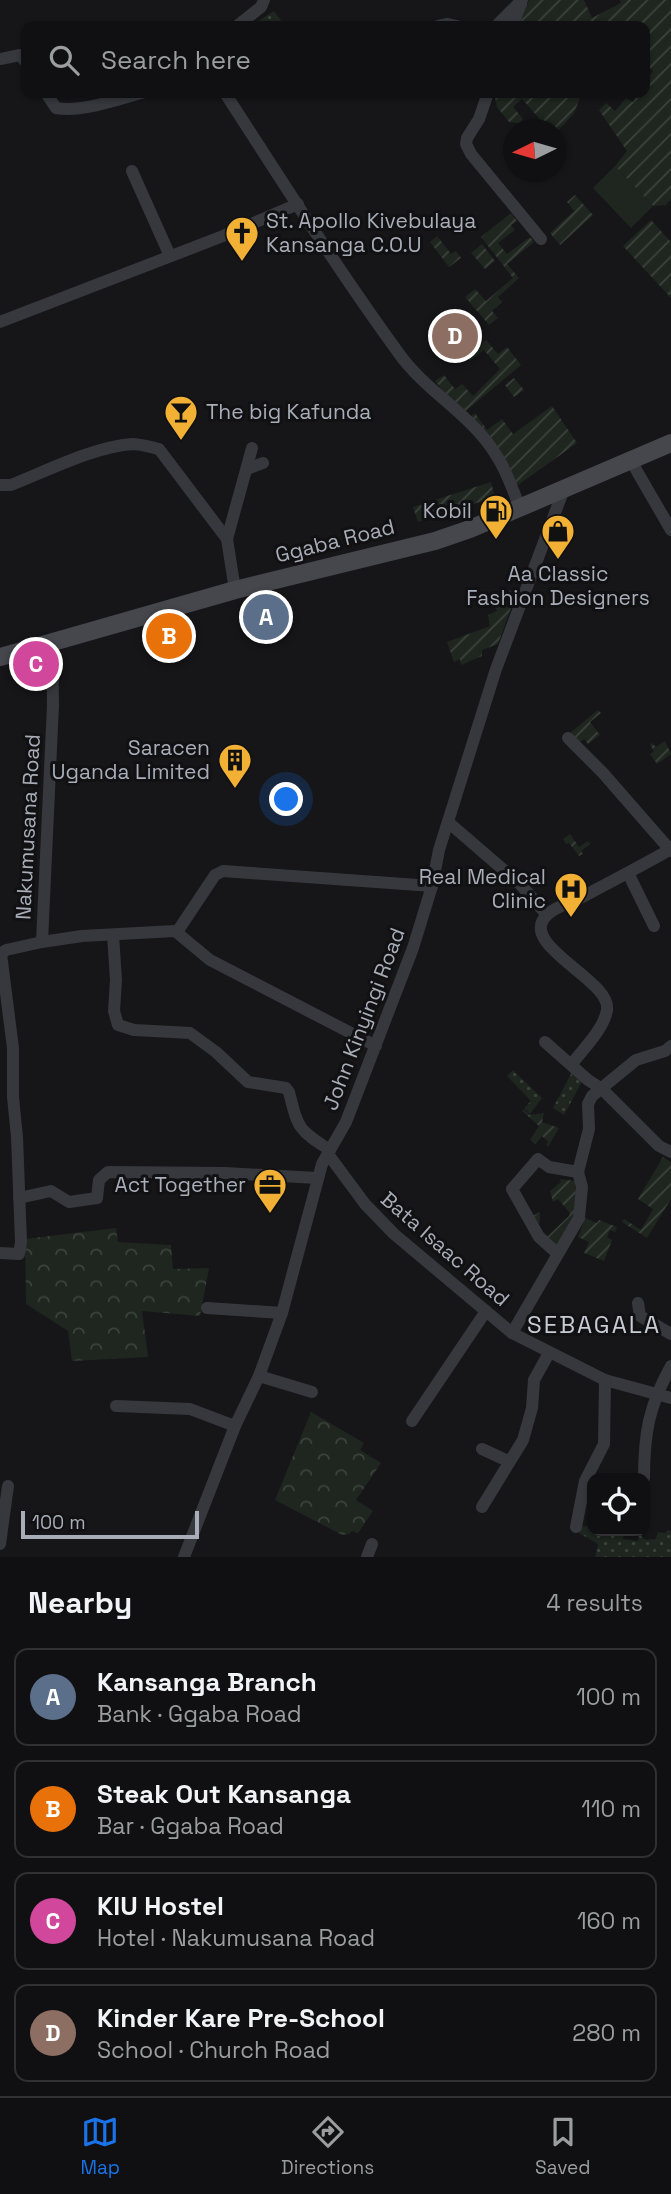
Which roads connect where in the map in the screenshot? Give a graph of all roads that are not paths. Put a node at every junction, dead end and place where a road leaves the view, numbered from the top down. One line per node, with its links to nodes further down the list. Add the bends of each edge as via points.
1 (264, 0): 3 (street)
2 (522, 0): 4 (street); 5 (street)
3 (243, 21)
4 (501, 21)
5 (514, 21)
6 (21, 56): 7 (street)
7 (0, 59)
8 (49, 98): 9 (street, via 62,109)
9 (122, 98)
10 (228, 98): 13 (street)
11 (486, 98): 14 (street, via 466,144)
12 (132, 171): 15 (street)
13 (298, 204): 15 (street); 24 (street, via 402,357 496,454)
14 (541, 239)
15 (170, 256): 16 (street)
16 (0, 322)
17 (671, 443): 19 (main road, Ggaba Road)
18 (252, 448): 21 (street)
19 (631, 461): 23 (main road, Ggaba Road); 25 (street)
20 (263, 463): 21 (street)
21 (247, 469): 26 (street)
22 (0, 485): 26 (street, via 11,485 84,456 142,444 159,449)
23 (564, 489): 24 (main road, Ggaba Road); 31 (street, John Kinyingi Road, via 496,668)
24 (520, 508): 27 (main road, Ggaba Road, via 435,541)
25 (671, 530)
26 (227, 539): 27 (street)
27 (234, 590): 28 (main road, Ggaba Road)
28 (52, 641): 29 (main road, Ggaba Road); 39 (street, Nakumusana Road)
29 (0, 657)
30 (568, 738): 32 (street)
31 (448, 822): 34 (street, John Kinyingi Road); 35 (street)
32 (671, 850): 33 (street)
33 (628, 873): 35 (street); 36 (street)
34 (432, 886): 37 (street, via 223,871 215,875); 41 (street, John Kinyingi Road)
35 (547, 915): 43 (street, via 540,927 551,948 597,989 608,1009)
36 (654, 926)
37 (177, 932): 38 (street, Nakumusana Road); 41 (street, via 210,960)
38 (113, 935): 39 (street, Nakumusana Road); 45 (street, Bata Isaac Road, via 118,1025 190,1033 248,1082 286,1088 299,1128)
39 (42, 942): 49 (street, via 6,950 1,957 13,1048)
40 (545, 1042): 43 (street)
41 (376, 1046): 45 (street, John Kinyingi Road)
42 (671, 1046): 44 (street, via 636,1060)
43 (572, 1064): 44 (street)
44 (602, 1089): 46 (street, via 659,1146); 47 (street, via 588,1104 589,1129)
45 (329, 1152): 48 (street, John Kinyingi Road); 54 (street, Bata Isaac Road, via 365,1204 394,1234)
46 (671, 1152)
47 (578, 1172): 51 (street, via 582,1187 579,1218); 51 (street, via 549,1167 538,1159 512,1189 539,1237)
48 (317, 1178): 49 (street, via 108,1172 99,1180 97,1198 69,1202 51,1191); 55 (street, John Kinyingi Road)
49 (19, 1198): 50 (street, via 20,1252)
50 (0, 1253)
51 (558, 1254): 56 (street)
52 (638, 1303): 57 (street, via 640,1316)
53 (207, 1308): 55 (street)
54 (486, 1311): 56 (street, Bata Isaac Road); 66 (street)
55 (282, 1313): 60 (street, John Kinyingi Road)
56 (512, 1333): 58 (street, Bata Isaac Road)
57 (671, 1334)
58 (549, 1353): 61 (street, Bata Isaac Road); 69 (street, via 534,1380 523,1440)
59 (671, 1366): 63 (street)
60 (259, 1376): 62 (street); 67 (street, John Kinyingi Road)
61 (604, 1380): 63 (street, Bata Isaac Road); 73 (street, via 604,1444 584,1481)
62 (312, 1392)
63 (656, 1392): 64 (street, Bata Isaac Road); 70 (street, via 644,1449)
64 (671, 1398)
65 (116, 1406): 67 (street, via 190,1409)
66 (412, 1421)
67 (235, 1426): 76 (street, John Kinyingi Road)
68 (482, 1448): 69 (street)
69 (508, 1461): 72 (street)
70 (644, 1473)
71 (8, 1486): 74 (street)
72 (482, 1507)
73 (576, 1527)
74 (0, 1544)
75 (372, 1544): 77 (street)
76 (184, 1557)
77 (367, 1557)

